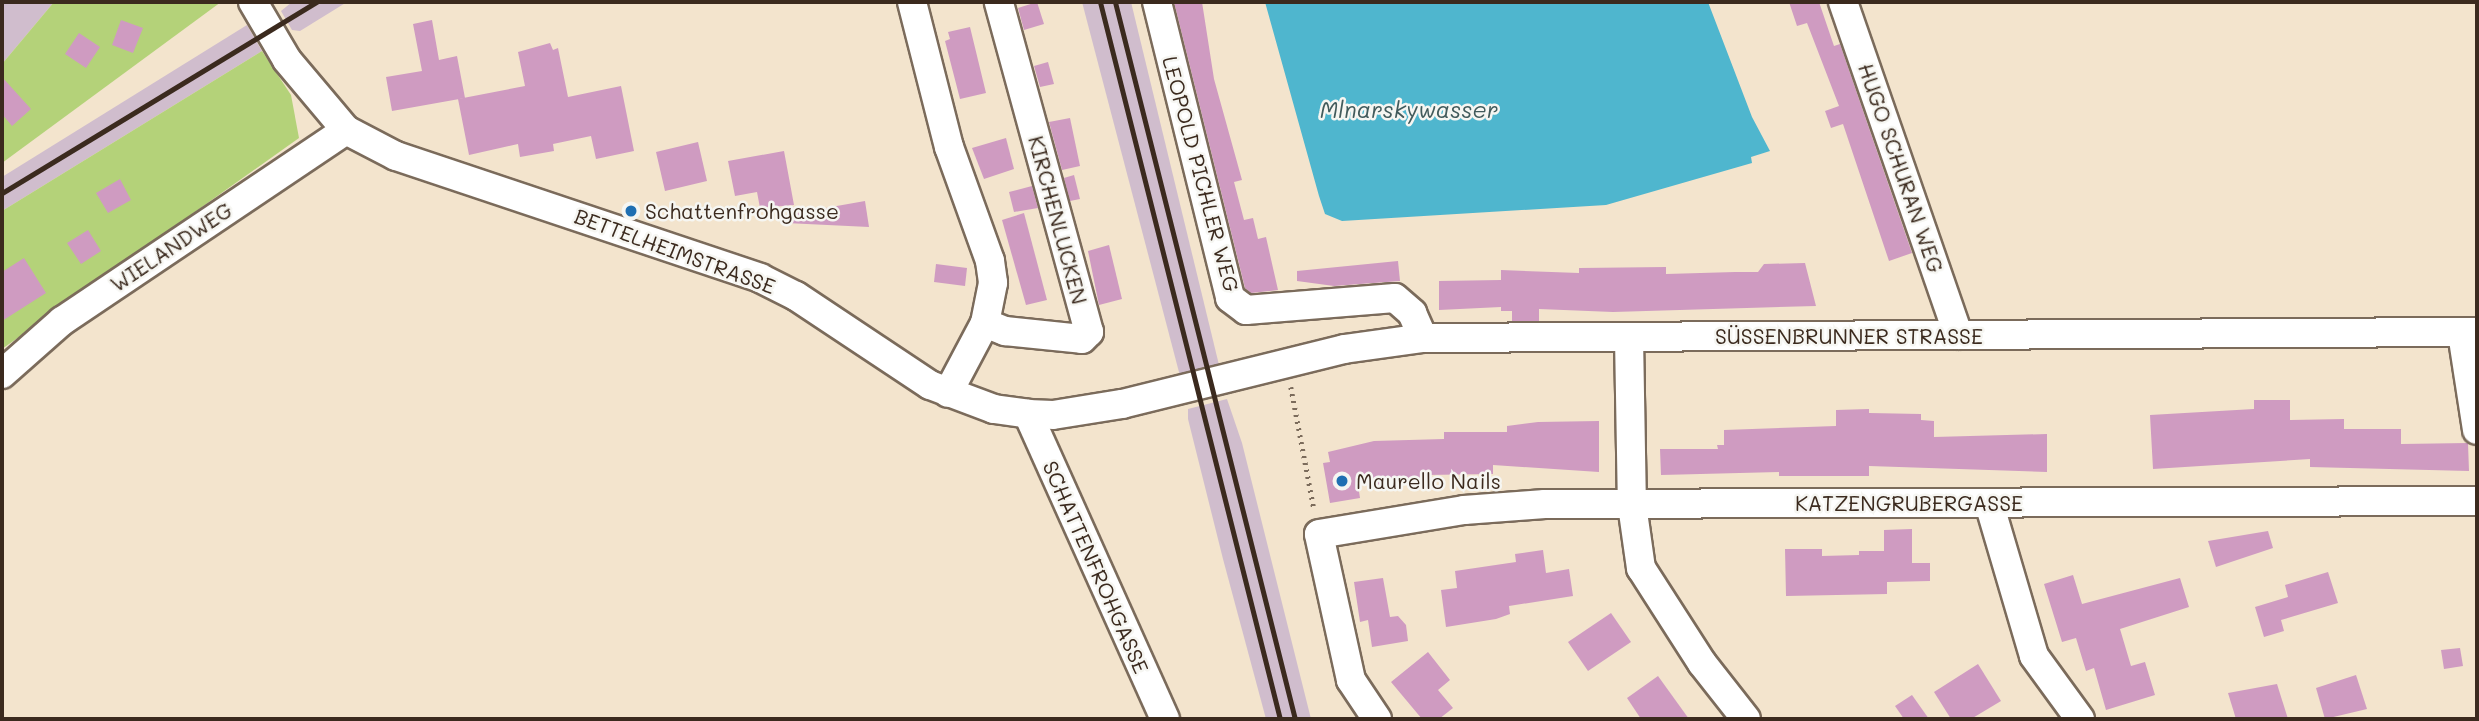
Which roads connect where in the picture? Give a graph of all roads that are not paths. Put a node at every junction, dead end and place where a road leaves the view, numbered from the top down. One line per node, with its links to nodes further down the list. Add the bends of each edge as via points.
1 (253, 2): 6 (street, BETTELHEIMSTRASSE, via 287,60)
2 (912, 2): 7 (street, via 949,147 989,261 992,302)
3 (999, 2): 7 (street, KIRCHENLUCKEN, via 1089,331 1082,339 1005,331)
4 (1157, 2): 11 (street, LEOPOLD PICHLER WEG, via 1230,298 1247,310 1395,298 1412,313)
5 (1843, 2): 9 (street, HUGO SCHURAN WEG)
6 (346, 130): 12 (street, WIELANDWEG, via 62,321); 14 (street, BETTELHEIMSTRASSE, via 396,156 760,278 831,318 906,372)
7 (985, 323): 14 (street)
8 (2470, 332): 9 (street, SÜSSENBRUNNER STRASSE); 16 (street)
9 (1958, 335): 10 (street, SÜSSENBRUNNER STRASSE)
10 (1629, 337): 11 (street, SÜSSENBRUNNER STRASSE); 19 (street)
11 (1423, 338): 13 (street, SÜSSENBRUNNER STRASSE, via 1344,349)
12 (2, 374)
13 (1224, 377): 15 (street, BETTELHEIMSTRASSE, via 1108,406)
14 (948, 393): 15 (street, BETTELHEIMSTRASSE, via 994,409)
15 (1028, 414): 21 (street, SCHATTENFROHGASSE)
16 (2477, 430)
17 (2477, 501): 18 (street, KATZENGRUBERGASSE)
18 (1989, 503): 19 (street, KATZENGRUBERGASSE); 23 (street, via 2034,656)
19 (1632, 505): 20 (street, KATZENGRUBERGASSE, via 1464,510 1331,532 1342,649); 22 (street, via 1642,568 1702,663)
20 (1368, 715)
21 (1165, 719)
22 (1746, 719)
23 (2080, 719)

